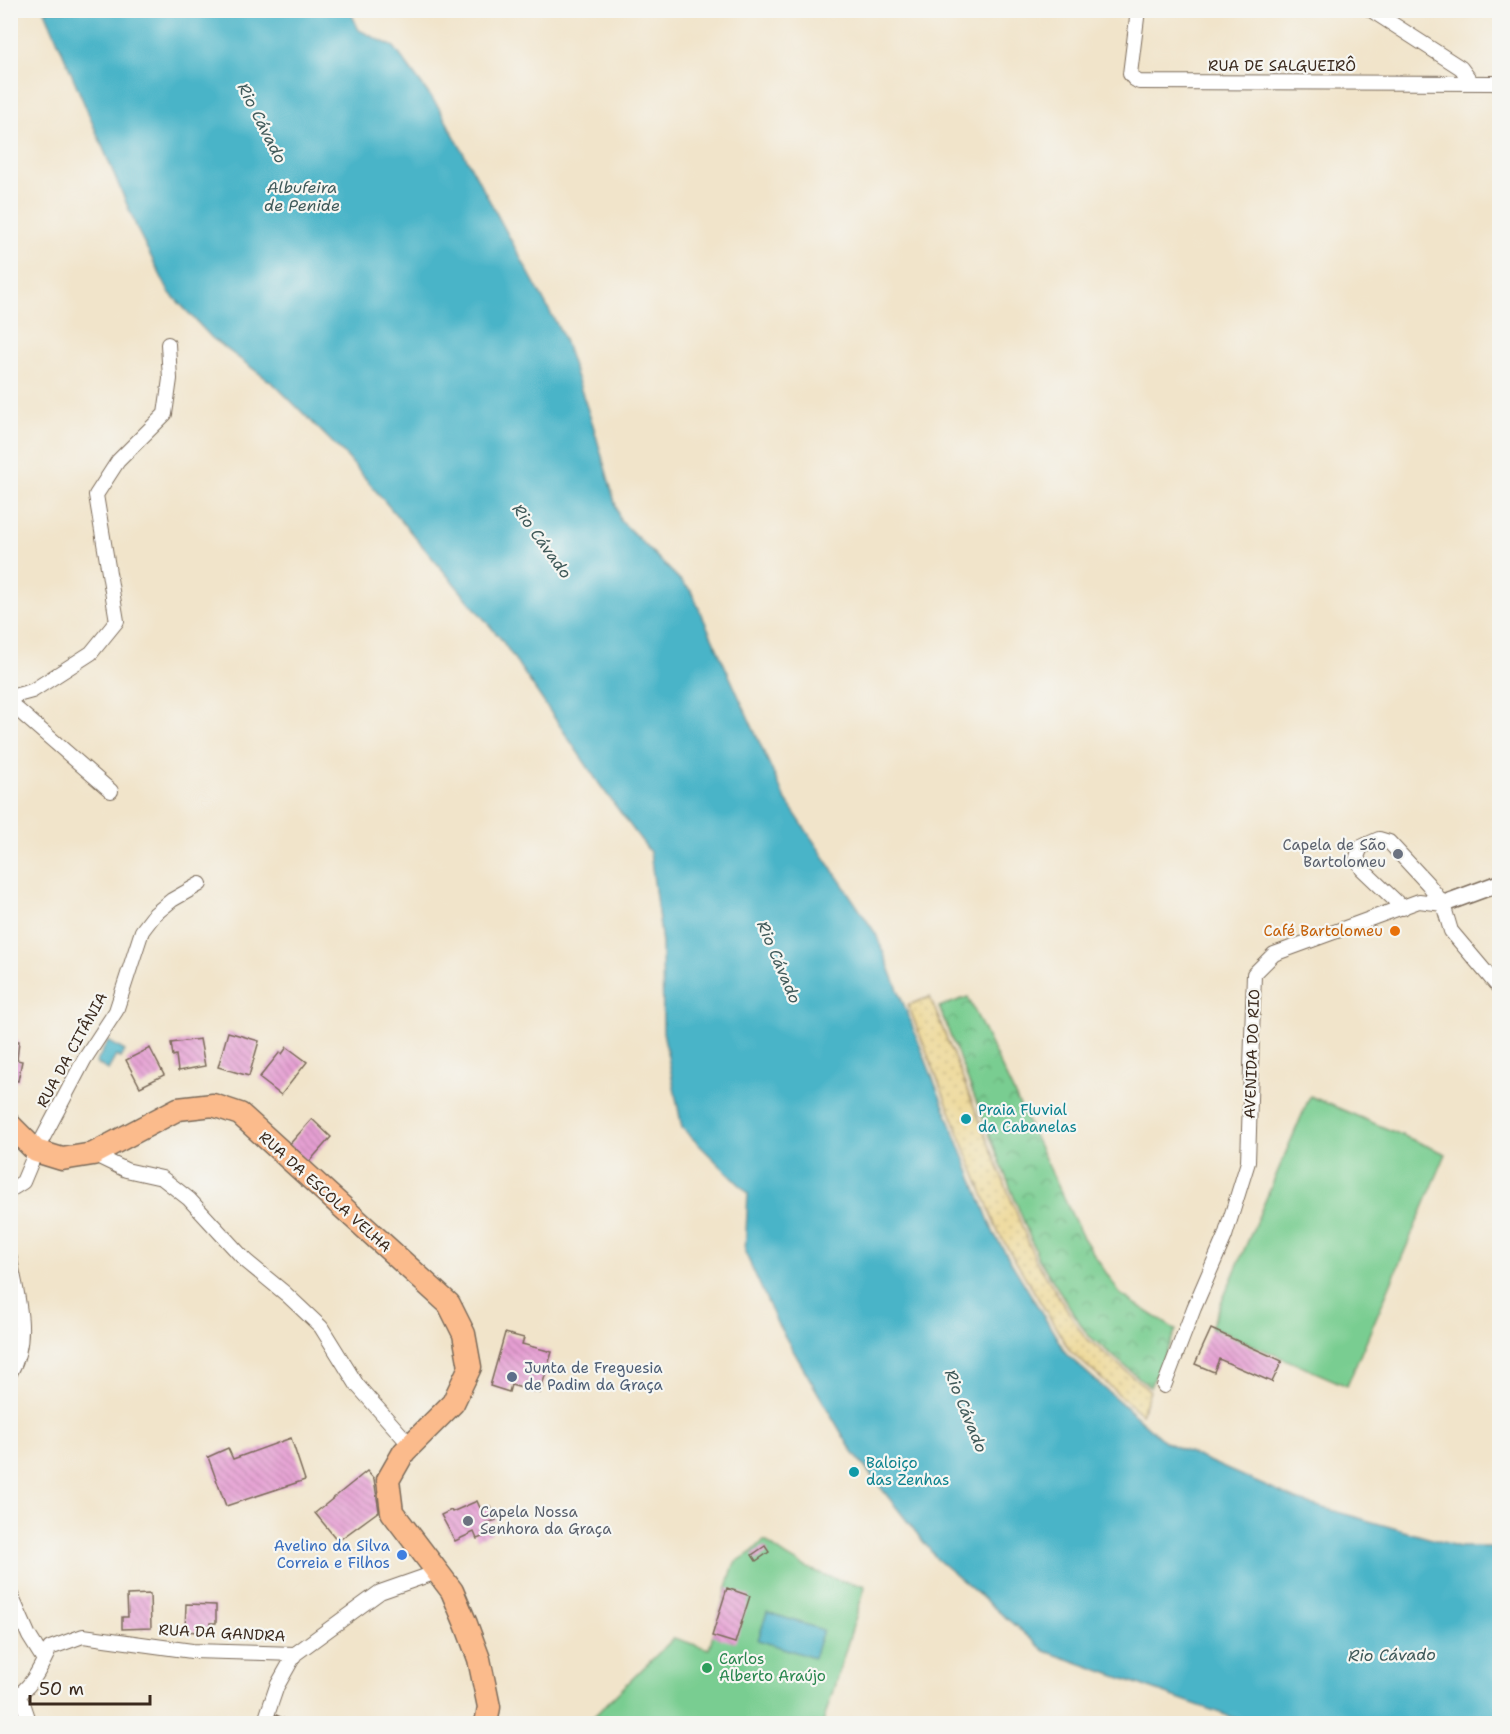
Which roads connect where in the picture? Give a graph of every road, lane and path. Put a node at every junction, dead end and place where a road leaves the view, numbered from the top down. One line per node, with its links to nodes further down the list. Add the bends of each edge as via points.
1 (1138, 10): 3 (street, RUA DE SALGUEIRÔ, via 1130,74 1139,82)
2 (1371, 10): 3 (street, via 1461,68)
3 (1472, 83): 4 (street, RUA DE SALGUEIRÔ)
4 (1500, 86)
5 (168, 344): 6 (street, via 170,379 165,414 118,461 96,495 117,621 91,653 32,691)
6 (10, 697)
7 (10, 703): 8 (street)
8 (111, 791)
9 (1500, 883): 11 (street, AVENIDA DO RIO)
10 (200, 884): 15 (street, RUA DA CITÂNIA, via 172,900 142,931 116,1011 84,1060)
11 (1443, 904): 12 (street, AVENIDA DO RIO, via 1419,902); 12 (street, via 1389,842 1379,839 1361,847 1357,857 1362,869); 13 (street, via 1451,931)
12 (1403, 908): 20 (street, AVENIDA DO RIO, via 1274,954 1254,974 1248,1162 1225,1236)
13 (1500, 989)
14 (10, 1125): 15 (main road)
15 (36, 1151): 16 (main road, RUA DA ESCOLA VELHA, via 62,1159); 17 (street, RUA DA CITÂNIA, via 23,1182)
16 (93, 1154): 21 (street, via 126,1170 162,1178 189,1199 246,1261 321,1327 357,1385); 21 (main road, RUA DA ESCOLA VELHA, via 178,1110 213,1105 240,1114 448,1304 464,1334 470,1367 453,1403)
17 (10, 1190)
18 (10, 1259): 19 (street, via 20,1304 22,1338)
19 (10, 1373)
20 (1164, 1386)
21 (410, 1445): 22 (main road, RUA DA ESCOLA VELHA, via 388,1480 392,1512)
22 (438, 1572): 24 (street, RUA DA GANDRA, via 380,1592); 29 (main road, RUA DA ESCOLA VELHA, via 452,1591 478,1659 489,1707)
23 (10, 1593): 25 (street)
24 (295, 1654): 25 (street, RUA DA GANDRA, via 192,1651 83,1636 51,1648); 28 (street, via 277,1686)
25 (44, 1660): 26 (street, RUA DA GANDRA, via 30,1685)
26 (14, 1699): 27 (street, via 24,1706)
27 (30, 1724)
28 (264, 1724)
29 (486, 1724)

